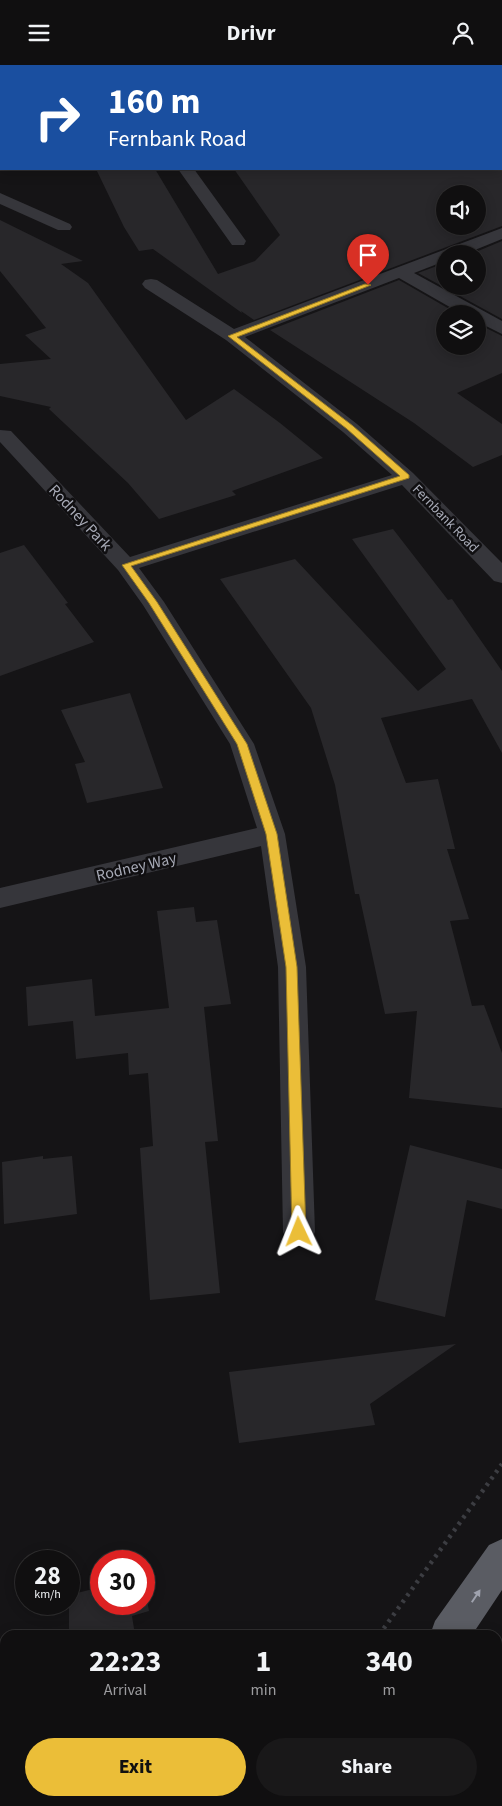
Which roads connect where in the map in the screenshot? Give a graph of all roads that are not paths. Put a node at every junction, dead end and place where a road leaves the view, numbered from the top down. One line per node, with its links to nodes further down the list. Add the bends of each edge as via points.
1 (187, 170): 5 (street)
2 (0, 198): 3 (street)
3 (64, 227)
4 (502, 233): 6 (street)
5 (238, 241)
6 (472, 245)
7 (436, 259): 8 (street)
8 (402, 273): 10 (street); 13 (street)
9 (151, 284): 13 (street)
10 (458, 305)
11 (486, 320): 12 (street)
12 (502, 329)
13 (232, 336): 15 (street, via 350,428)
14 (4, 435): 16 (street, Rodney Park)
15 (406, 477): 16 (street, Fernbank Road); 17 (street, Fernbank Road)
16 (126, 565): 18 (street, Rodney Park, via 153,602 242,744)
17 (501, 573)
18 (272, 834): 19 (street, Rodney Way); 20 (street, Rodney Park, via 292,967)
19 (0, 898)
20 (299, 1232)
21 (502, 1558): 22 (highway, one-way to 21)
22 (452, 1630)

